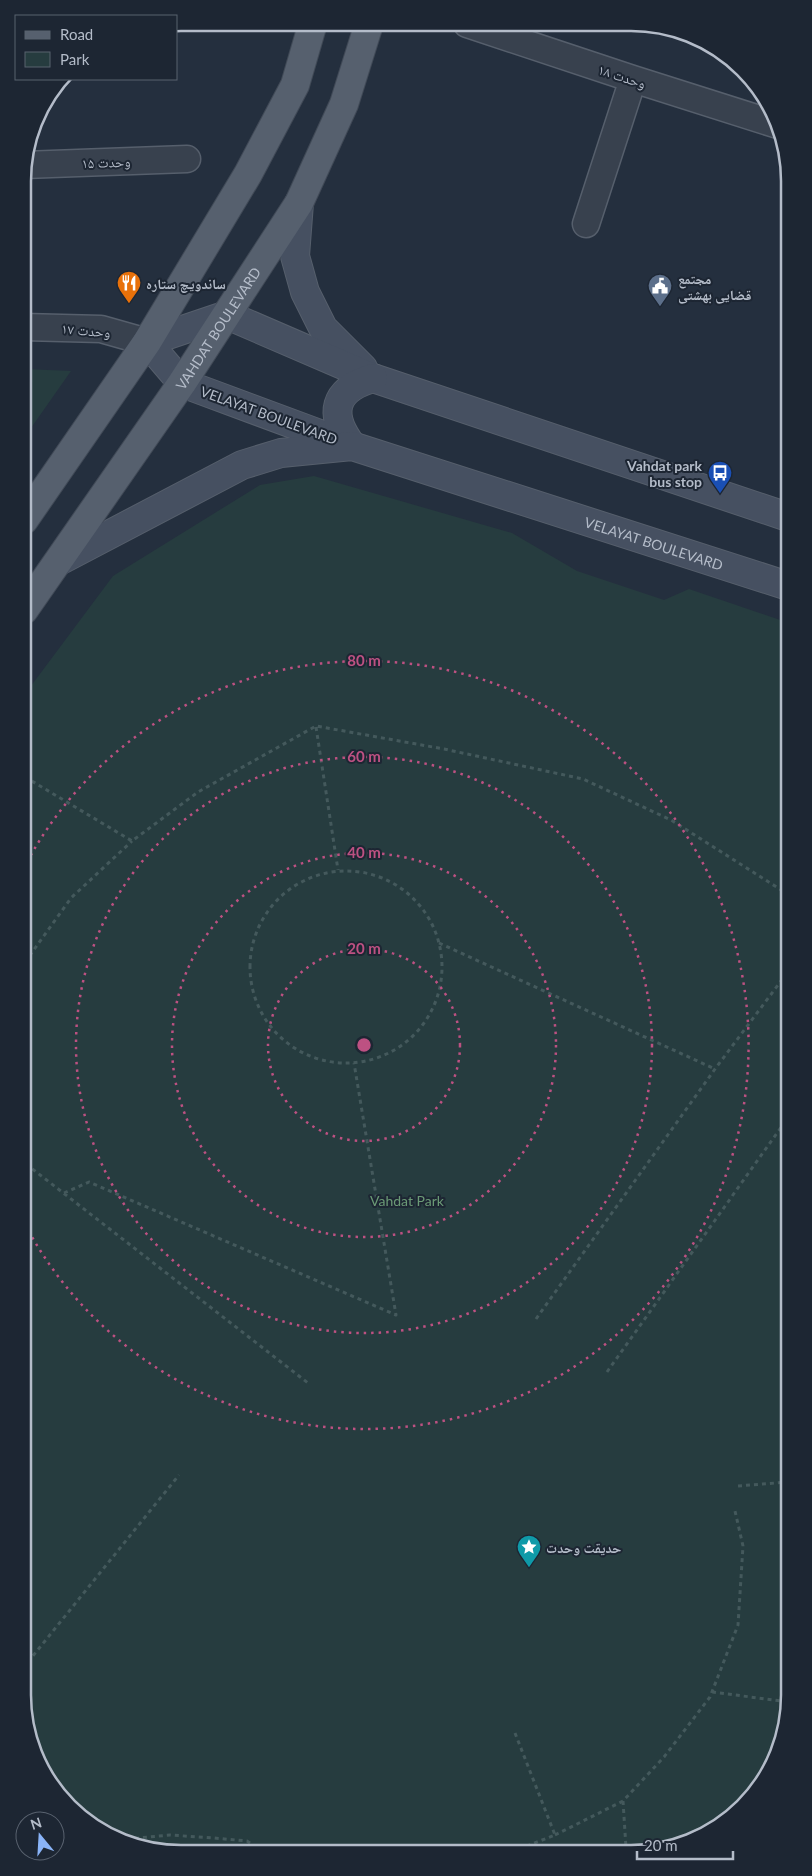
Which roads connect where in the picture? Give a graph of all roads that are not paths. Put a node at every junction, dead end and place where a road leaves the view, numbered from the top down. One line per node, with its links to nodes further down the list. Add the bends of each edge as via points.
1 (310, 31): 12 (main road, via 295,85 248,174)
2 (367, 31): 8 (main road, VAHDAT BOULEVARD, via 344,104)
3 (488, 31): 4 (street, وحدت ۱۸)
4 (633, 79): 5 (street, وحدت ۱۸); 9 (street)
5 (768, 122)
6 (187, 159): 7 (street, وحدت ۱۵)
7 (33, 165)
8 (300, 203): 10 (main road, VAHDAT BOULEVARD); 13 (main road, via 295,256 305,292 323,328)
9 (586, 224)
10 (227, 315): 12 (main road); 13 (main road); 14 (main road, VAHDAT BOULEVARD)
11 (32, 327): 12 (street, وحدت ۱۷, via 101,329)
12 (148, 342): 14 (main road, VELAYAT BOULEVARD); 16 (main road)
13 (373, 378): 15 (main road, via 356,383 339,401 337,413 342,433); 17 (main road)
14 (182, 383): 15 (main road, VELAYAT BOULEVARD); 18 (main road, VAHDAT BOULEVARD)
15 (352, 446): 18 (main road, VELAYAT BOULEVARD, via 282,453 242,465); 19 (main road, VELAYAT BOULEVARD)
16 (32, 509)
17 (781, 515)
18 (59, 561): 20 (main road, VAHDAT BOULEVARD)
19 (781, 583)
20 (32, 599)

